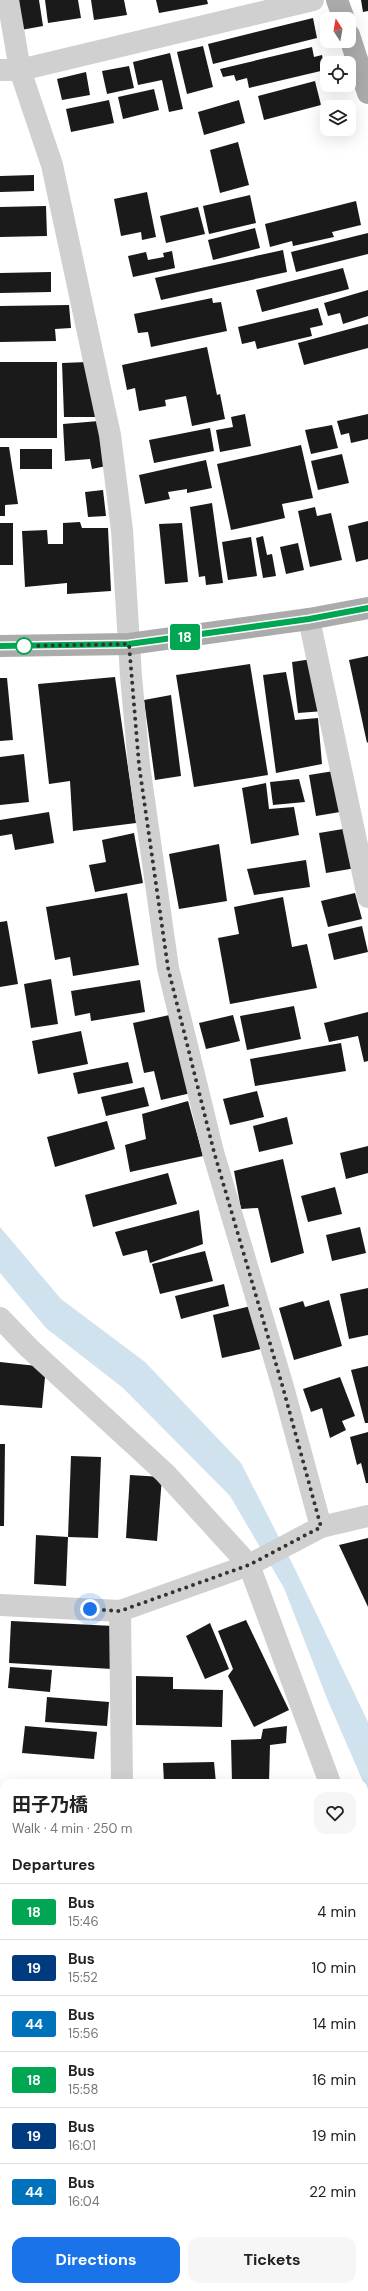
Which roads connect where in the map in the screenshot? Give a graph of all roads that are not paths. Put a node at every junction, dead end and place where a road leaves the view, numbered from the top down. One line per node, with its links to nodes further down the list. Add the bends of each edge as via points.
1 (8, 0): 6 (street)
2 (313, 0): 6 (street)
3 (337, 0): 4 (main road)
4 (341, 12)
5 (353, 48): 7 (main road)
6 (10, 70): 10 (street, via 52,165 110,435 122,530)
7 (368, 93)
8 (368, 608): 9 (main road)
9 (309, 619): 10 (main road); 12 (street)
10 (129, 644): 11 (main road); 15 (street, via 139,765 168,968 214,1152)
11 (0, 646)
12 (368, 897)
13 (0, 1318): 16 (street, via 29,1348 165,1473)
14 (368, 1516): 15 (street)
15 (321, 1527): 16 (street)
16 (249, 1565): 18 (street); 20 (street)
17 (0, 1605): 18 (street)
18 (120, 1611): 19 (street)
19 (122, 1779)
20 (329, 1779)

